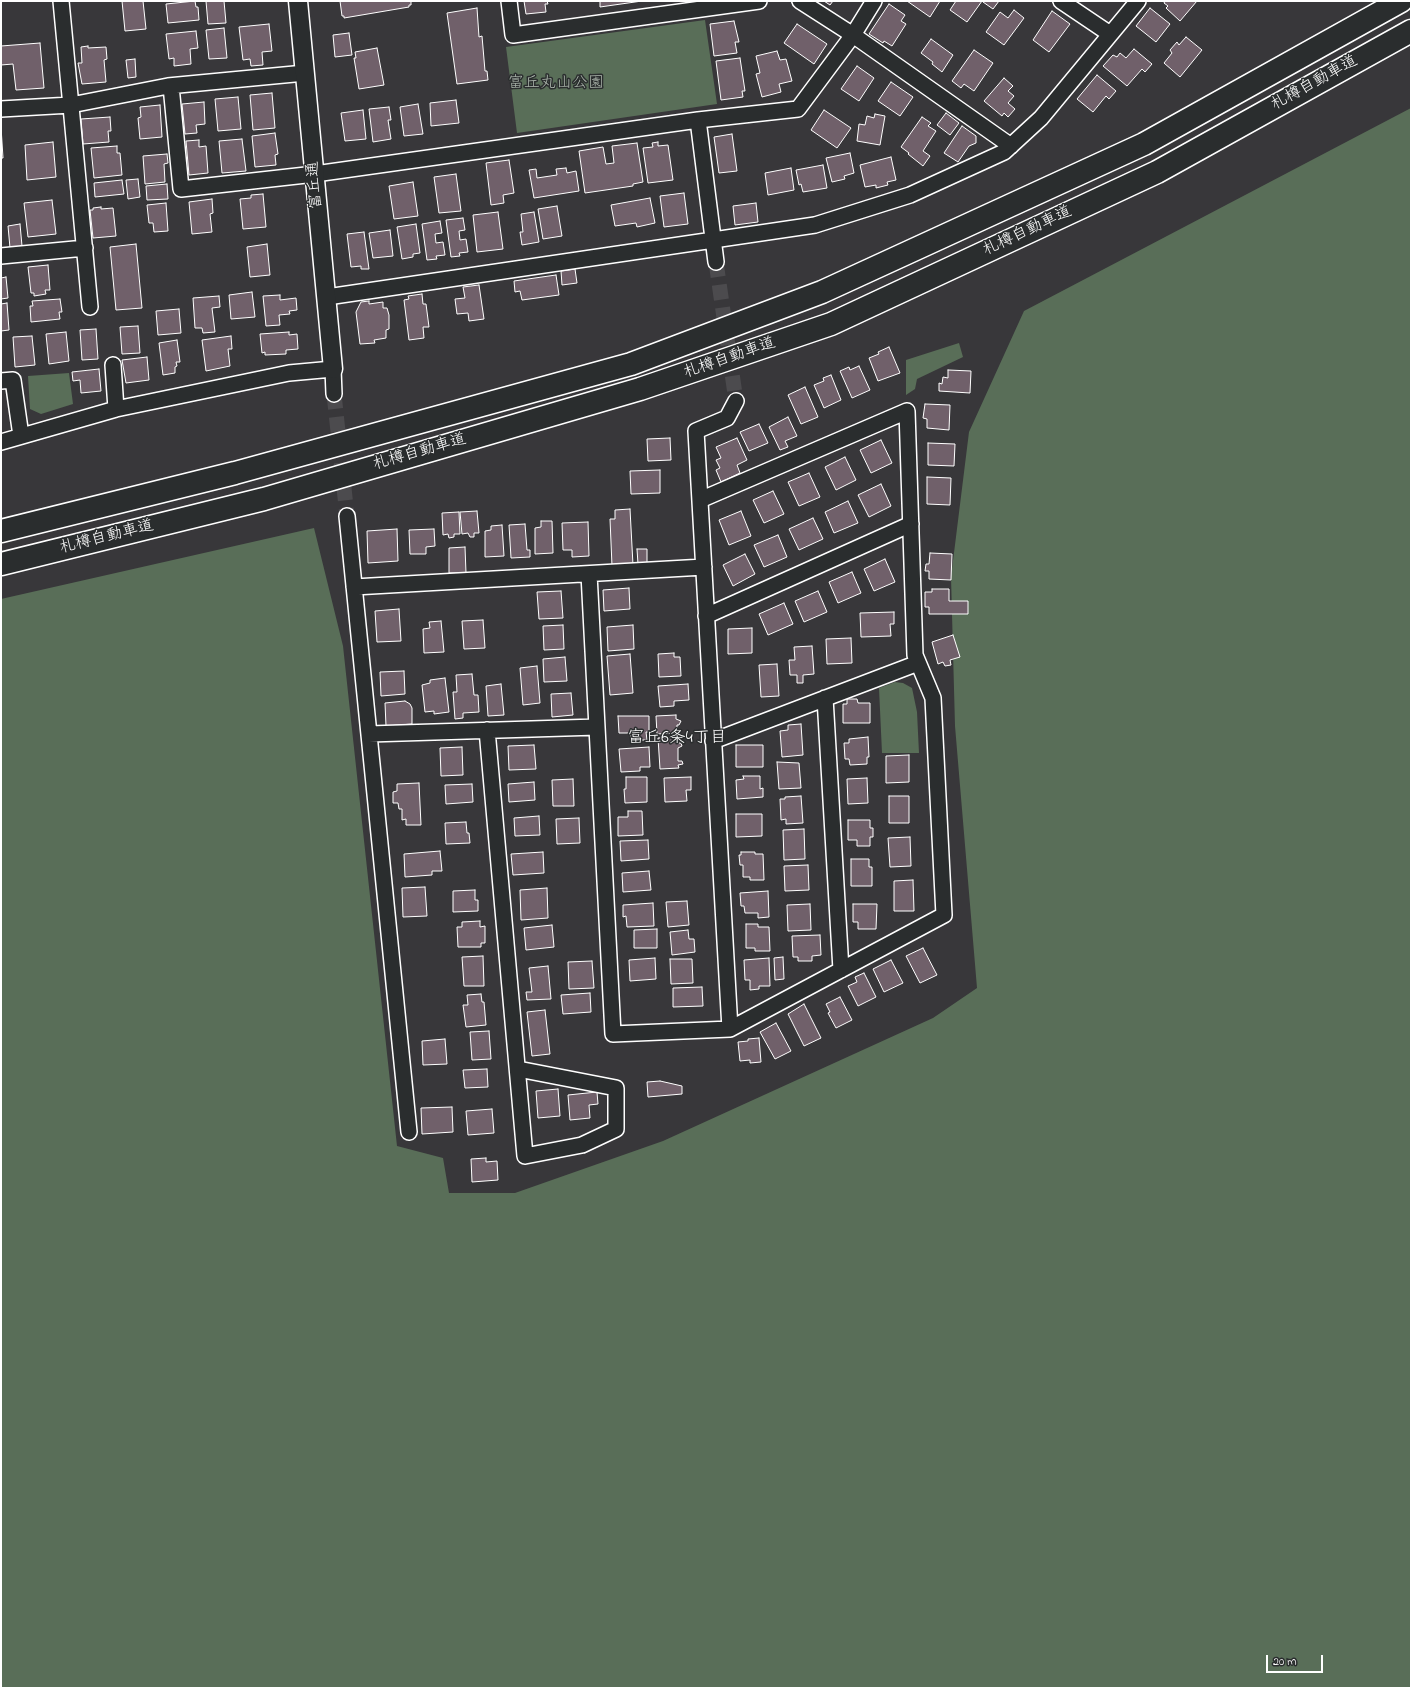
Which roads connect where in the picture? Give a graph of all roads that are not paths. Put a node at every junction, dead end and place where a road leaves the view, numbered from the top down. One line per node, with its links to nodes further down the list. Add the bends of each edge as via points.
1 (61, 1): 15 (street)
2 (298, 1): 13 (street, 富丘通)
3 (509, 1): 4 (street, via 513,35)
4 (759, 1)
5 (800, 1): 12 (street)
6 (874, 1): 12 (street)
7 (1061, 1): 11 (street)
8 (1138, 1): 11 (street)
9 (1401, 1): 37 (highway, 札樽自動車道, via 1144,144 822,292 631,364 243,471)
10 (1411, 31): 38 (highway, 札樽自動車道, via 1157,172 831,324 640,389 272,496)
11 (1110, 34): 18 (street, via 1041,118)
12 (853, 35): 17 (street, via 798,109); 18 (street)
13 (305, 73): 14 (street); 19 (street, 富丘通)
14 (171, 86): 15 (street); 19 (street, via 181,189)
15 (71, 105): 16 (street); 21 (street)
16 (1, 109)
17 (698, 120): 19 (street); 20 (street)
18 (1011, 146): 20 (street, via 1004,152 910,195 815,225)
19 (315, 174): 24 (street, 富丘通)
20 (713, 239): 23 (street); 24 (street)
21 (85, 248): 22 (street); 25 (street)
22 (1, 256)
23 (716, 262)
24 (327, 297): 27 (street, 富丘通)
25 (90, 307)
26 (113, 365): 31 (street)
27 (333, 369): 29 (street); 31 (street, via 289,373)
28 (1, 381): 32 (street, via 13,380)
29 (334, 394)
30 (736, 401): 34 (street, via 727,418 696,431)
31 (116, 409): 32 (street)
32 (21, 436): 33 (street)
33 (1, 442)
34 (700, 500): 36 (street, via 908,411); 39 (street)
35 (347, 516): 41 (street)
36 (911, 524): 42 (street); 43 (street, via 915,655)
37 (1, 531)
38 (1, 564)
39 (704, 567): 40 (street); 42 (street)
40 (589, 574): 41 (street); 45 (street)
41 (354, 587): 47 (street)
42 (706, 616): 48 (street)
43 (918, 664): 44 (street); 49 (street, via 933,698 944,915)
44 (826, 698): 48 (street); 49 (street)
45 (597, 727): 46 (street); 50 (street, via 613,1034)
46 (487, 730): 47 (street); 51 (street)
47 (369, 734): 52 (street)
48 (713, 741): 50 (street)
49 (841, 970): 50 (street)
50 (730, 1029)
51 (518, 1069): 51 (street, via 525,1156 582,1145 616,1129 616,1088)
52 (409, 1132)

